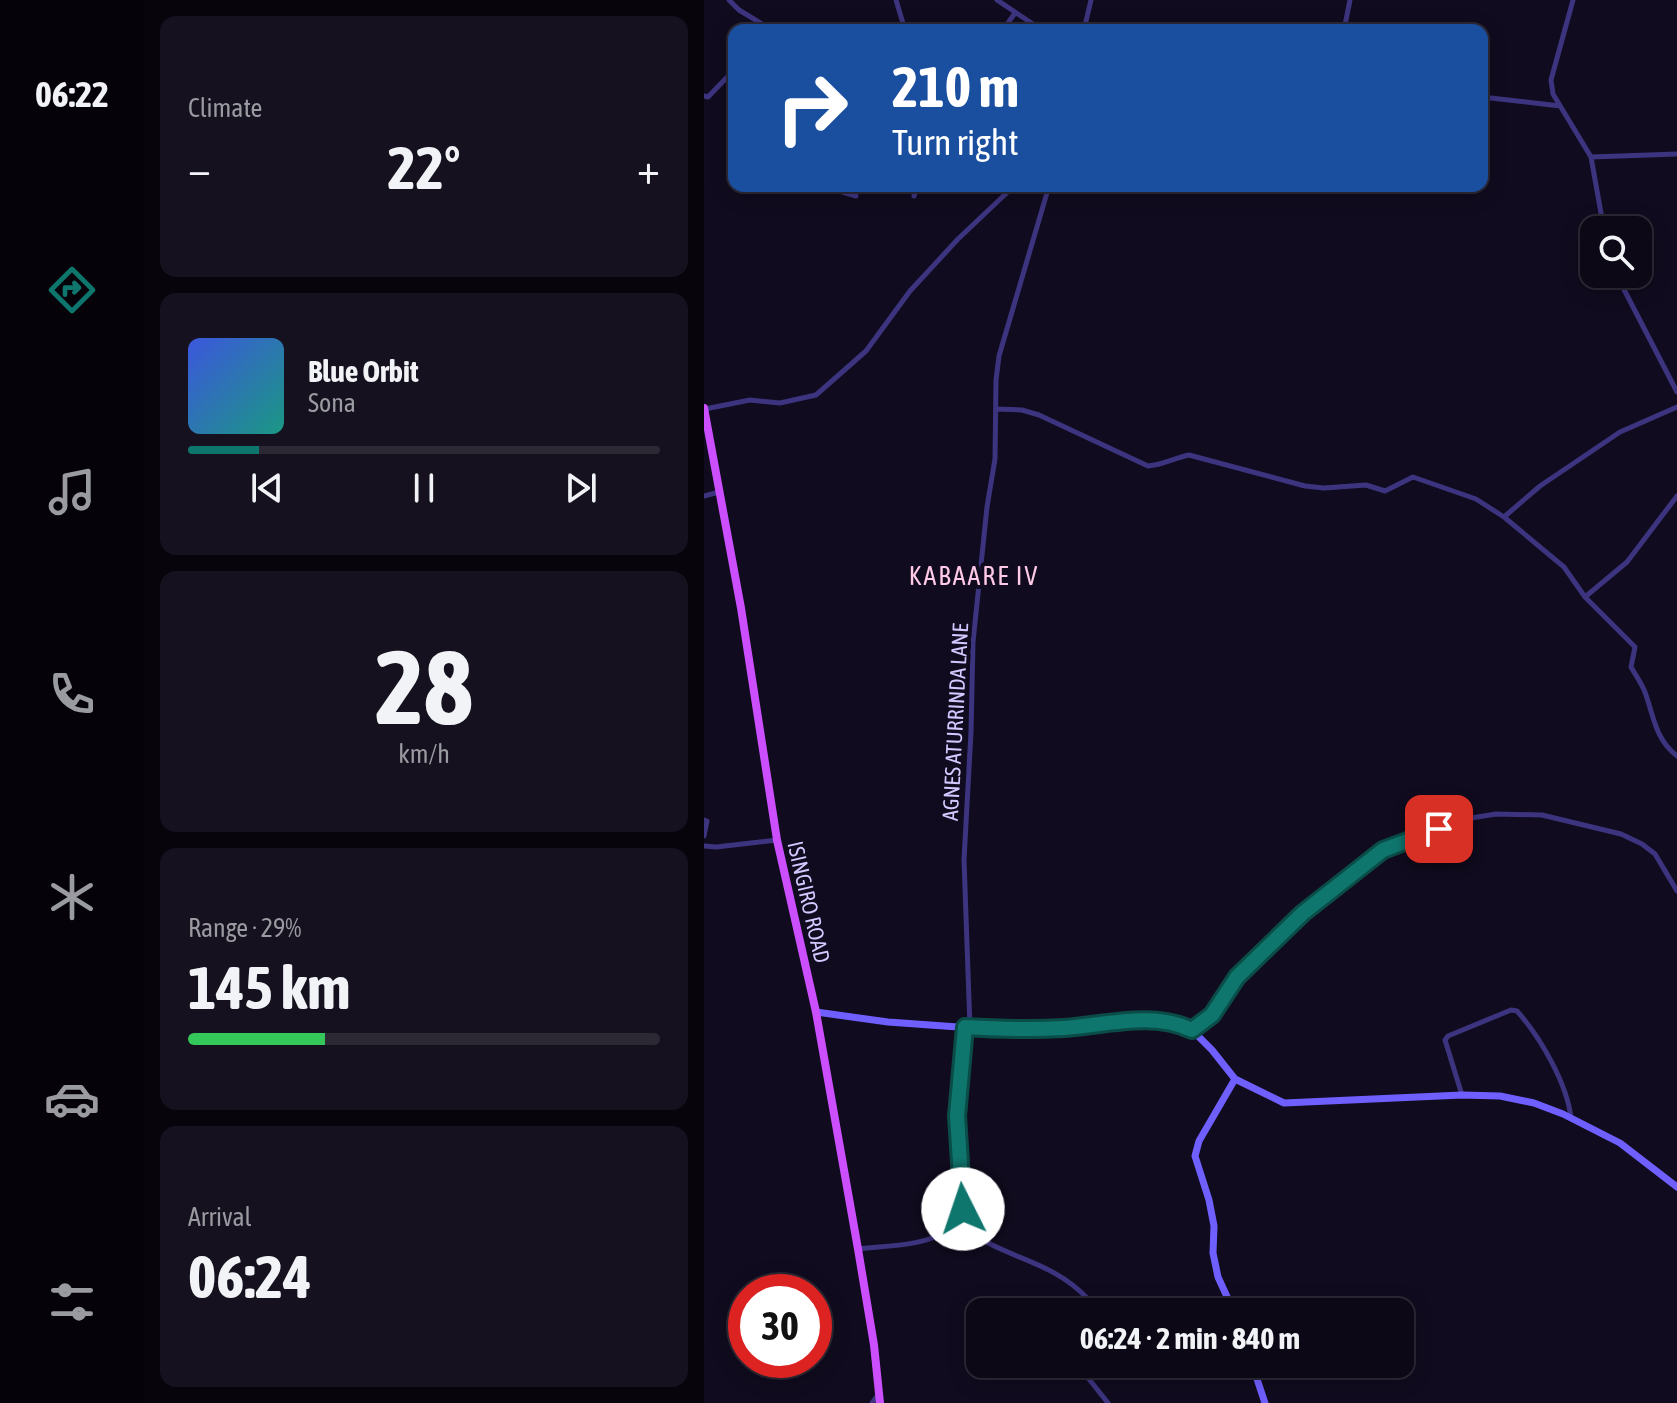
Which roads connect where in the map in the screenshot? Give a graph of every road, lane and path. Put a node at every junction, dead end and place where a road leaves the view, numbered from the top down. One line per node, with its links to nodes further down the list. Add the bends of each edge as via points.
1 (729, 0): 8 (street)
2 (896, 0): 9 (street)
3 (997, 0): 7 (street)
4 (1091, 0): 12 (street)
5 (1350, 0): 13 (street)
6 (1573, 0): 17 (street, via 1551,80)
7 (1015, 13): 10 (street); 11 (street)
8 (762, 24)
9 (903, 24)
10 (1007, 24)
11 (1032, 24)
12 (1085, 24)
13 (1345, 24)
14 (728, 77): 15 (street)
15 (704, 96)
16 (1488, 98): 17 (street)
17 (1560, 106): 19 (street)
18 (1677, 154): 19 (street)
19 (1591, 157): 26 (street)
20 (843, 192): 24 (street)
21 (916, 192): 25 (street)
22 (1008, 192): 30 (street, via 910,291 866,351 816,395)
23 (1047, 192): 31 (street, AGNES ATURRINDA LANE, via 999,356)
24 (856, 196)
25 (914, 196)
26 (1602, 216)
27 (1623, 288): 28 (street)
28 (1677, 392)
29 (1677, 407): 35 (street, via 1620,432)
30 (704, 409): 32 (main road, ISINGIRO ROAD)
31 (996, 409): 35 (street, via 1039,415 1148,466 1189,455 1305,486 1366,485 1385,491 1413,477 1476,499); 44 (street, AGNES ATURRINDA LANE, via 973,642 964,860)
32 (719, 492): 33 (street); 40 (main road, ISINGIRO ROAD)
33 (704, 496)
34 (1677, 496): 36 (street, via 1627,562)
35 (1504, 517): 36 (street, via 1564,567)
36 (1585, 597): 37 (street, via 1635,647 1631,667 1645,692 1654,727)
37 (1677, 756)
38 (704, 820): 39 (street)
39 (704, 836)
40 (777, 840): 41 (street); 43 (main road, ISINGIRO ROAD)
41 (704, 846)
42 (1677, 891): 45 (street, via 1655,854 1621,834 1542,815 1465,819 1393,845 1355,871 1256,958 1212,1015)
43 (816, 1012): 44 (street); 51 (main road, ISINGIRO ROAD)
44 (967, 1028): 45 (street, via 1152,1020); 50 (street, AGNES ATURRINDA LANE, via 957,1116)
45 (1192, 1030): 46 (street)
46 (1235, 1079): 47 (street, via 1284,1103); 53 (street, via 1195,1156 1214,1226 1218,1277)
47 (1462, 1095): 48 (street, via 1534,1103); 48 (street, via 1445,1040 1517,1011 1559,1078)
48 (1571, 1118): 49 (street, via 1620,1143)
49 (1677, 1187)
50 (966, 1229): 51 (street); 52 (street, via 986,1243 1041,1264)
51 (858, 1249): 56 (main road, ISINGIRO ROAD, via 874,1345)
52 (1087, 1298)
53 (1228, 1298)
54 (1088, 1378): 57 (street)
55 (1257, 1378): 58 (street)
56 (876, 1400)
57 (1108, 1403)
58 (1265, 1403)

